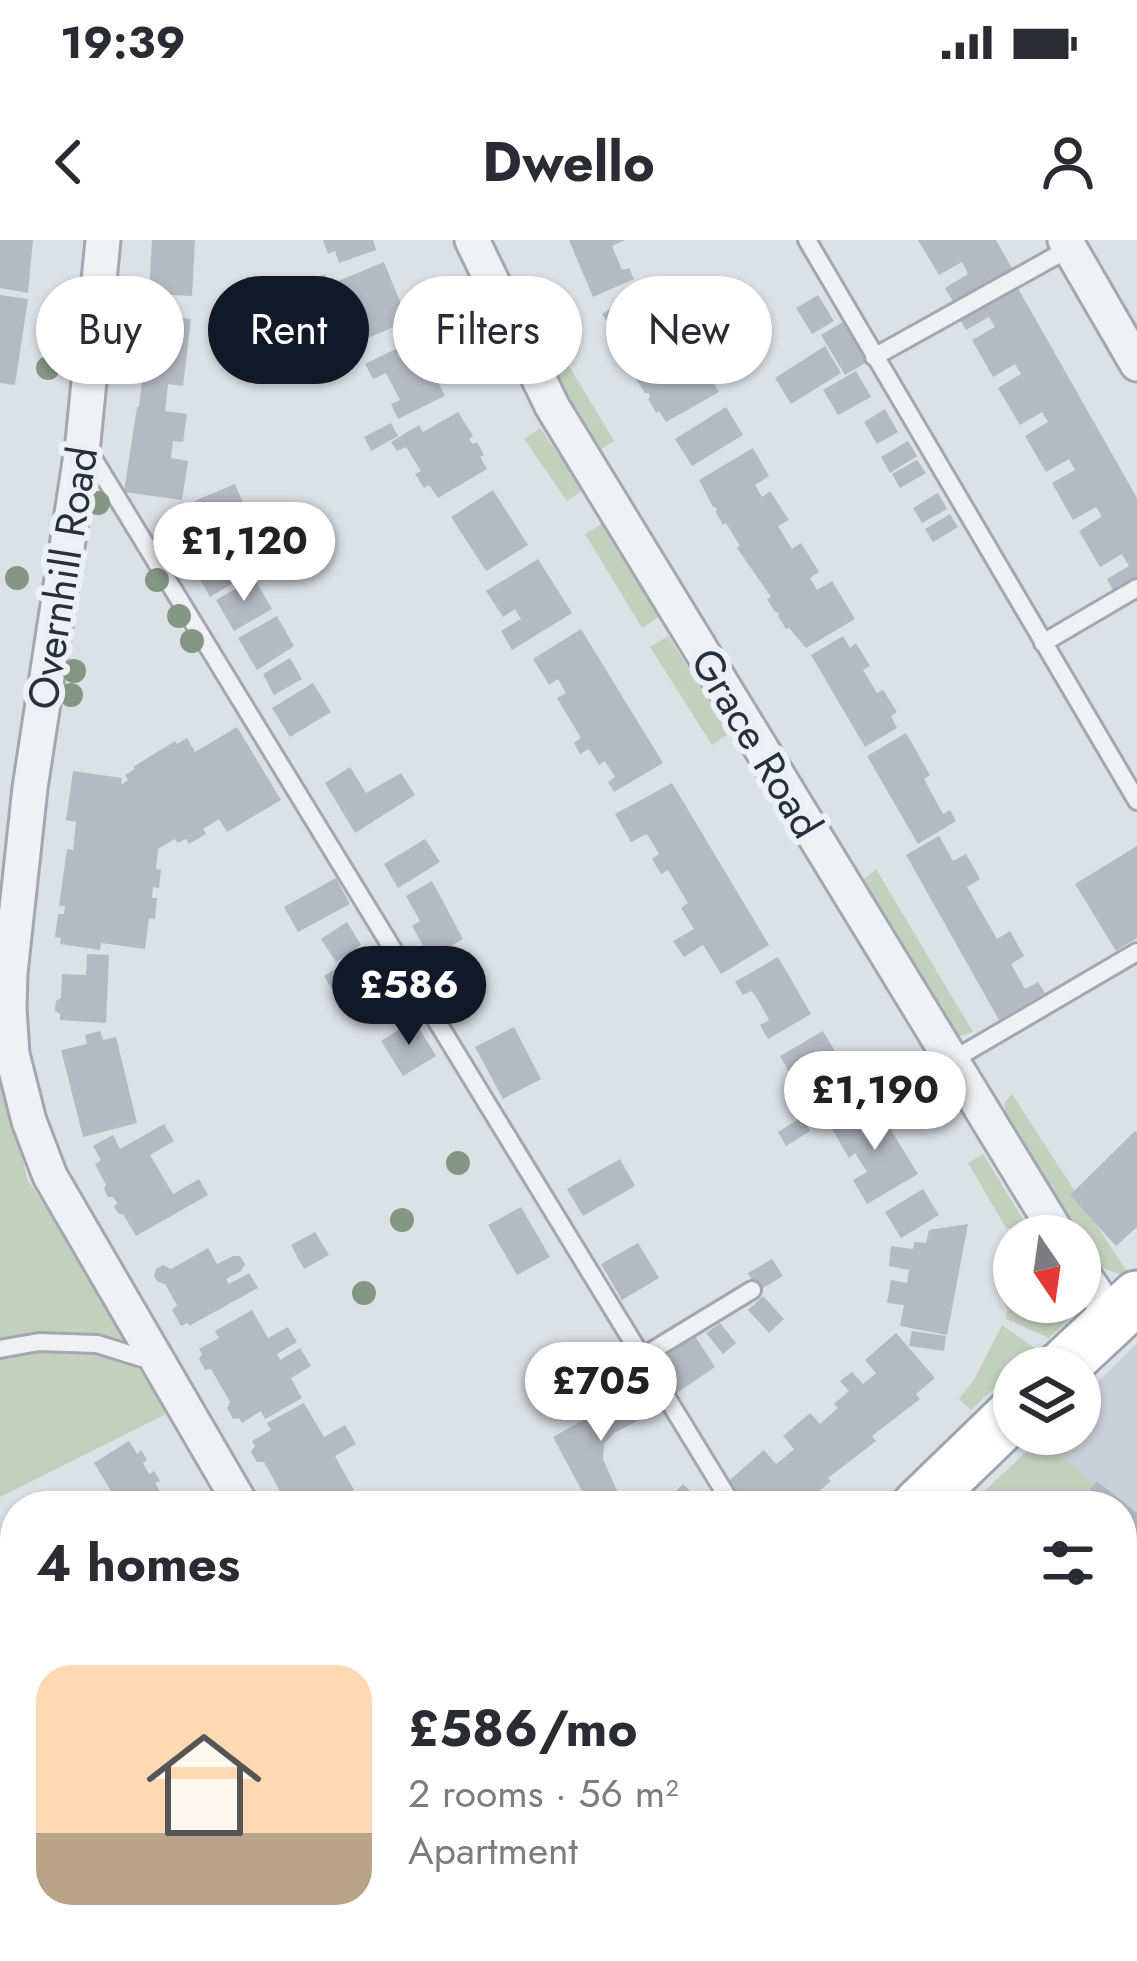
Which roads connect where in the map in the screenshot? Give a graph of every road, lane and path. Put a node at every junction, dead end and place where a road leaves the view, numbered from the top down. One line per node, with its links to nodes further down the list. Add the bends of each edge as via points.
1 (103, 240): 7 (street, Overnhill Road)
2 (472, 240): 12 (street, Grace Road, via 552,406)
3 (807, 240): 5 (lane)
4 (1068, 244): 5 (lane); 6 (street)
5 (874, 357): 9 (lane)
6 (1137, 364)
7 (83, 442): 19 (lane); 20 (street, Overnhill Road, via 30,788 10,1032 48,1172)
8 (1137, 588): 9 (lane)
9 (1043, 643): 10 (lane)
10 (1137, 801)
11 (1137, 952): 12 (lane)
12 (952, 1061): 13 (street, Grace Road)
13 (1046, 1215)
14 (1101, 1288): 16 (street)
15 (752, 1290): 19 (lane)
16 (1125, 1308): 17 (main road)
17 (1083, 1347)
18 (0, 1348): 20 (lane, via 97,1344)
19 (642, 1357): 23 (lane)
20 (158, 1364): 22 (street, Overnhill Road)
21 (993, 1433): 24 (main road)
22 (233, 1491)
23 (724, 1491)
24 (933, 1491)

